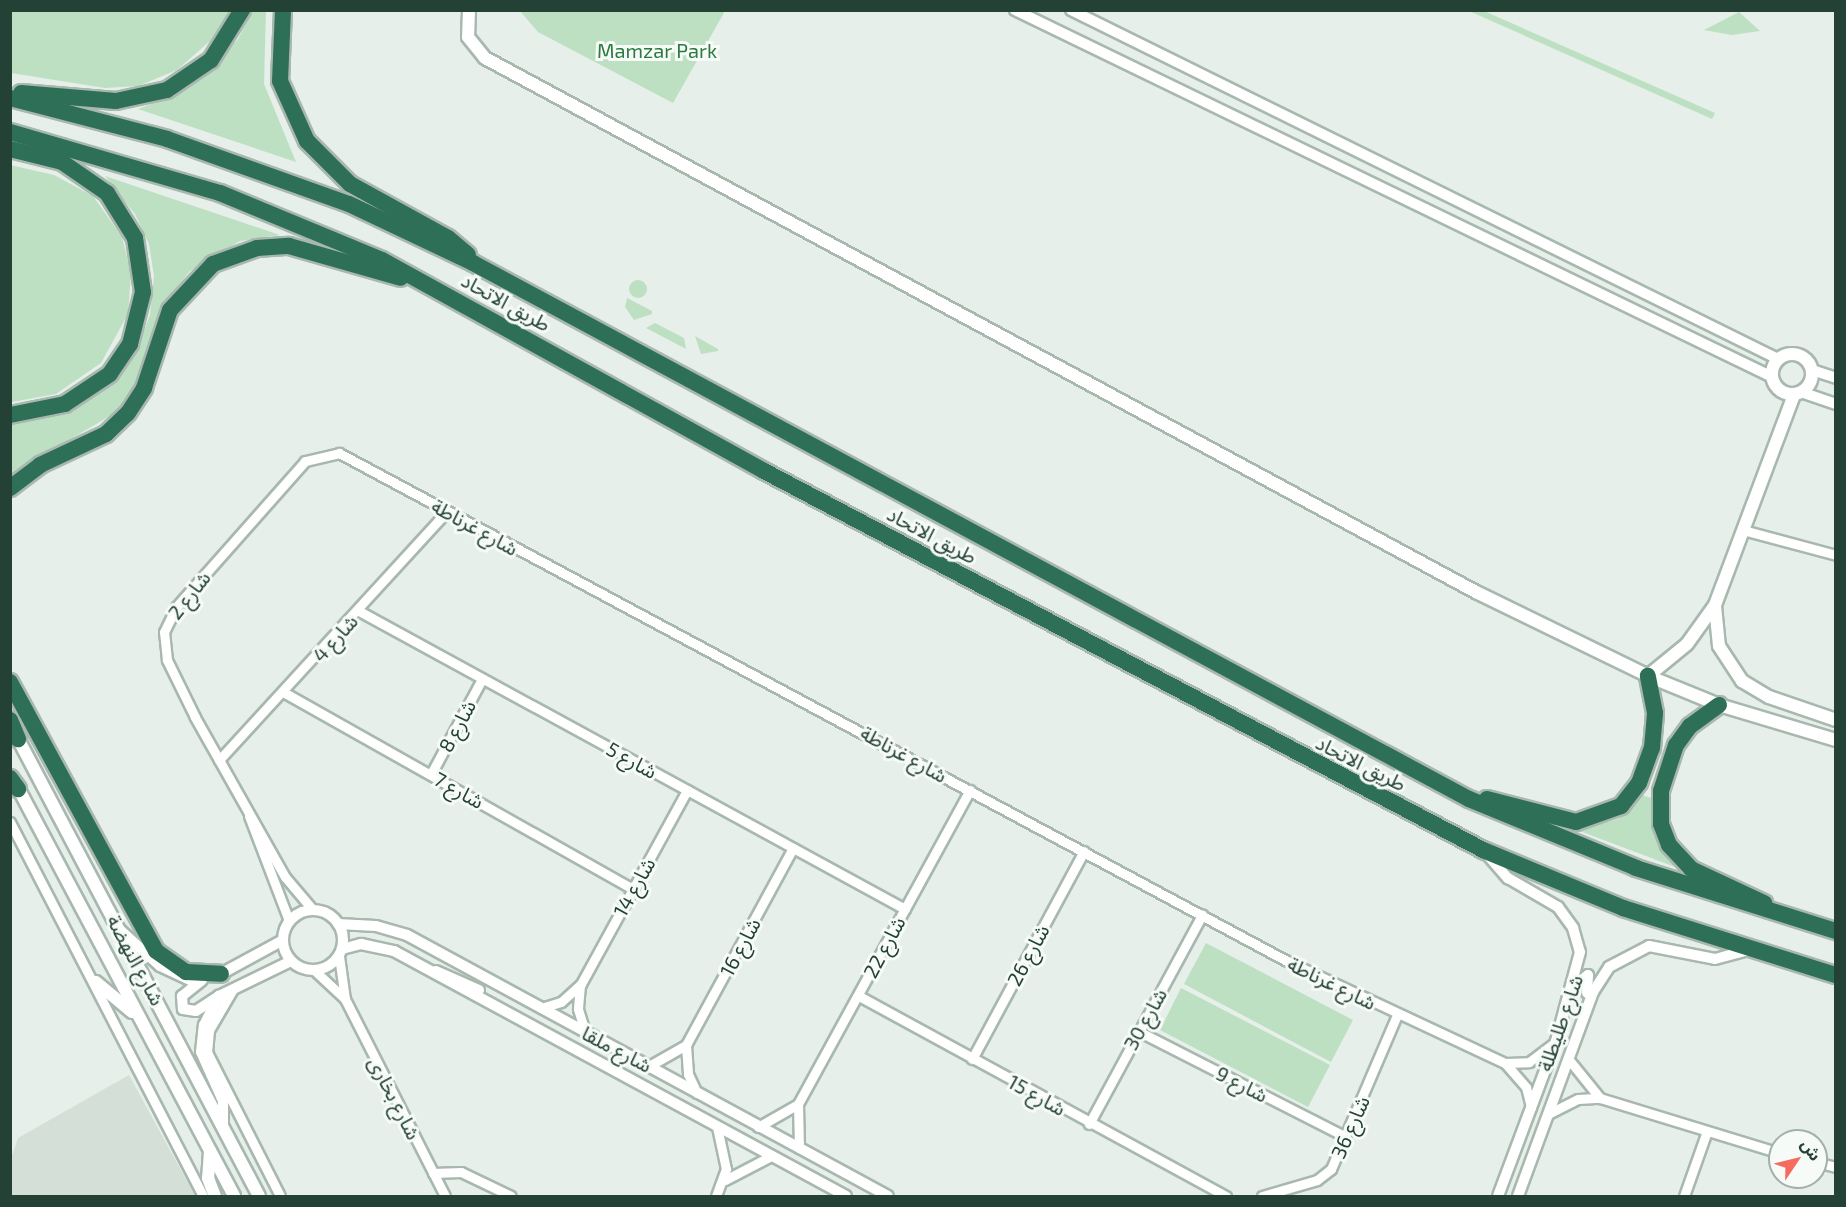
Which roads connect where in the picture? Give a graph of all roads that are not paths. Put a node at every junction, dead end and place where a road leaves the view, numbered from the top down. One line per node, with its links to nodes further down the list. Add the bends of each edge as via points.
1 (242, 10): 6 (highway, via 211,60 159,93 116,101)
2 (283, 10): 10 (highway, via 280,81 307,141 350,184 448,238)
3 (469, 10): 26 (main road, via 468,37 485,58 1506,608)
4 (1015, 10): 14 (street)
5 (1071, 10): 12 (street)
6 (10, 93)
7 (10, 98): 10 (highway, طريق الاتحاد, via 106,121 270,174)
8 (10, 132): 11 (highway, طريق الاتحاد, via 220,193 382,260)
9 (10, 149): 18 (highway, via 62,162 107,193 135,238 143,292 130,344 110,374 65,404)
10 (473, 263): 40 (highway, طريق الاتحاد)
11 (443, 291): 20 (highway, via 304,249 257,248 227,257 189,284 170,310 144,388 128,413 106,434 40,465); 45 (highway, طريق الاتحاد, via 764,471)
12 (1778, 359): 13 (main road, via 1799,355); 14 (main road)
13 (1812, 370): 15 (street); 16 (main road)
14 (1772, 377): 16 (main road, via 1778,389)
15 (1836, 378)
16 (1798, 394): 17 (street); 22 (main road)
17 (1836, 404)
18 (10, 415)
19 (305, 461): 21 (street, شارع غرناطة, via 327,453 350,455); 35 (street, شارع 2, via 176,607 166,626 167,660)
20 (10, 488)
21 (446, 512): 25 (street, شارع 4); 39 (street, شارع غرناطة)
22 (1743, 530): 23 (street); 24 (main road)
23 (1836, 555)
24 (1715, 605): 26 (main road, via 1687,644); 32 (main road, via 1719,646 1742,681 1769,698)
25 (359, 611): 27 (street, شارع 5); 29 (street, شارع 4)
26 (1648, 676): 30 (main road); 40 (highway, via 1655,713 1652,748 1634,792 1613,812 1575,822 1513,804)
27 (482, 679): 36 (street, شارع 8); 38 (street, شارع 5)
28 (10, 682): 62 (highway, via 156,951 186,972)
29 (285, 693): 35 (street, شارع 4); 36 (street, شارع 7)
30 (1719, 705): 34 (main road); 51 (highway, via 1690,726 1676,745 1661,791 1661,824 1669,845 1691,869 1753,897)
31 (10, 720): 33 (highway)
32 (1836, 720)
33 (14, 732): 54 (main road, شارع النهضة)
34 (1836, 740)
35 (219, 760): 41 (street, شارع 2)
36 (431, 774): 47 (street, شارع 7)
37 (13, 780): 76 (main road, شارع النهضة)
38 (687, 790): 44 (street, شارع 5); 47 (street, شارع 14)
39 (970, 790): 46 (street, شارع غرناطة); 48 (street, شارع 22)
40 (1469, 799): 51 (highway, طريق الاتحاد, via 1636,868)
41 (249, 816): 49 (street, شارع 2, via 293,889); 52 (street, شارع 2)
42 (10, 822): 43 (street)
43 (14, 836): 65 (street)
44 (793, 849): 48 (street, شارع 5); 80 (street, شارع 16)
45 (1483, 850): 57 (highway, طريق الاتحاد, via 1597,898); 68 (street, شارع طليطلة, via 1508,878 1566,917 1580,952)
46 (1084, 851): 50 (street, شارع غرناطة); 81 (street, شارع 26)
47 (633, 889): 66 (street, شارع 14)
48 (905, 909): 70 (street, شارع 22)
49 (313, 910): 52 (street); 53 (street)
50 (1202, 915): 75 (street, شارع غرناطة); 77 (street, شارع 30)
51 (1778, 915): 55 (highway, طريق الاتحاد)
52 (290, 921): 56 (street)
53 (338, 924): 58 (street); 71 (street, شارع ملقا, via 397,931)
54 (119, 928): 64 (street, via 170,973); 91 (main road, شارع النهضة)
55 (1836, 931)
56 (283, 940): 59 (street); 62 (street)
57 (1748, 951): 63 (highway, طريق الاتحاد); 73 (street, شارع طليطلة, via 1715,959 1670,946 1641,948 1609,967)
58 (340, 953): 60 (street); 61 (street, شارع ملقا, via 384,947); 72 (street, شارع بخارى)
59 (291, 961): 60 (street); 67 (street)
60 (314, 970): 72 (street, شارع بخارى)
61 (430, 971): 71 (street, via 450,974 510,1008); 92 (street, شارع ملقا)
62 (221, 974): 64 (street)
63 (1836, 975)
64 (202, 980): 69 (street, via 182,996 183,1010 196,1011)
65 (96, 982): 76 (main road); 103 (street)
66 (581, 984): 74 (street, شارع 14, via 561,1002); 78 (street, شارع 14, via 578,1009)
67 (234, 987): 69 (street); 107 (street, via 209,1030 207,1052)
68 (1572, 990): 73 (street, via 1588,975); 79 (street, شارع طليطلة)
69 (219, 996): 91 (street, via 204,1025 201,1052 223,1101)
70 (859, 996): 81 (street, شارع 15); 87 (street, شارع 22)
71 (519, 997): 74 (street, شارع ملقا)
72 (345, 999): 100 (street, شارع بخارى)
73 (1588, 1005): 82 (street, شارع طليطلة)
74 (541, 1008): 78 (street, شارع ملقا)
75 (1397, 1015): 83 (street, شارع غرناطة); 95 (street, شارع 36)
76 (137, 1016): 97 (main road, شارع النهضة)
77 (1138, 1031): 90 (street, شارع 30); 95 (street, شارع 9)
78 (585, 1032): 84 (street, شارع ملقا)
79 (1556, 1041): 83 (street, via 1539,1057); 88 (street, شارع طليطلة)
80 (686, 1045): 84 (street); 85 (street, via 688,1074)
81 (972, 1059): 90 (street, شارع 15)
82 (1570, 1061): 86 (street); 89 (street, شارع طليطلة)
83 (1505, 1063): 88 (street, شارع غرناطة, via 1526,1087)
84 (649, 1066): 85 (street, شارع ملقا)
85 (697, 1093): 93 (street, شارع ملقا)
86 (1600, 1098): 89 (street, via 1578,1099); 94 (street)
87 (798, 1104): 93 (street); 96 (street)
88 (1531, 1107): 102 (street, شارع طليطلة)
89 (1550, 1113): 115 (street, شارع طليطلة)
90 (1089, 1124): 113 (street, شارع 15)
91 (224, 1127): 106 (main road, شارع النهضة)
92 (717, 1127): 99 (street, شارع ملقا); 101 (street, via 725,1148)
93 (759, 1127): 96 (street, شارع ملقا)
94 (1706, 1134): 98 (street); 116 (street)
95 (1346, 1137): 114 (street, شارع 36, via 1331,1168 1317,1180)
96 (799, 1148): 112 (street, شارع ملقا)
97 (210, 1150): 104 (main road, via 208,1178); 105 (main road, شارع النهضة)
98 (1768, 1150)
99 (771, 1156): 101 (street); 111 (street, شارع ملقا)
100 (433, 1173): 108 (street, شارع بخارى); 109 (street, via 461,1172)
101 (725, 1180): 110 (street)
102 (1500, 1195)
103 (203, 1197)
104 (215, 1197)
105 (234, 1197)
106 (259, 1197)
107 (280, 1197)
108 (445, 1197)
109 (511, 1197)
110 (716, 1197)
111 (846, 1197)
112 (888, 1197)
113 (1226, 1197)
114 (1262, 1197)
115 (1518, 1197)
116 (1684, 1197)

